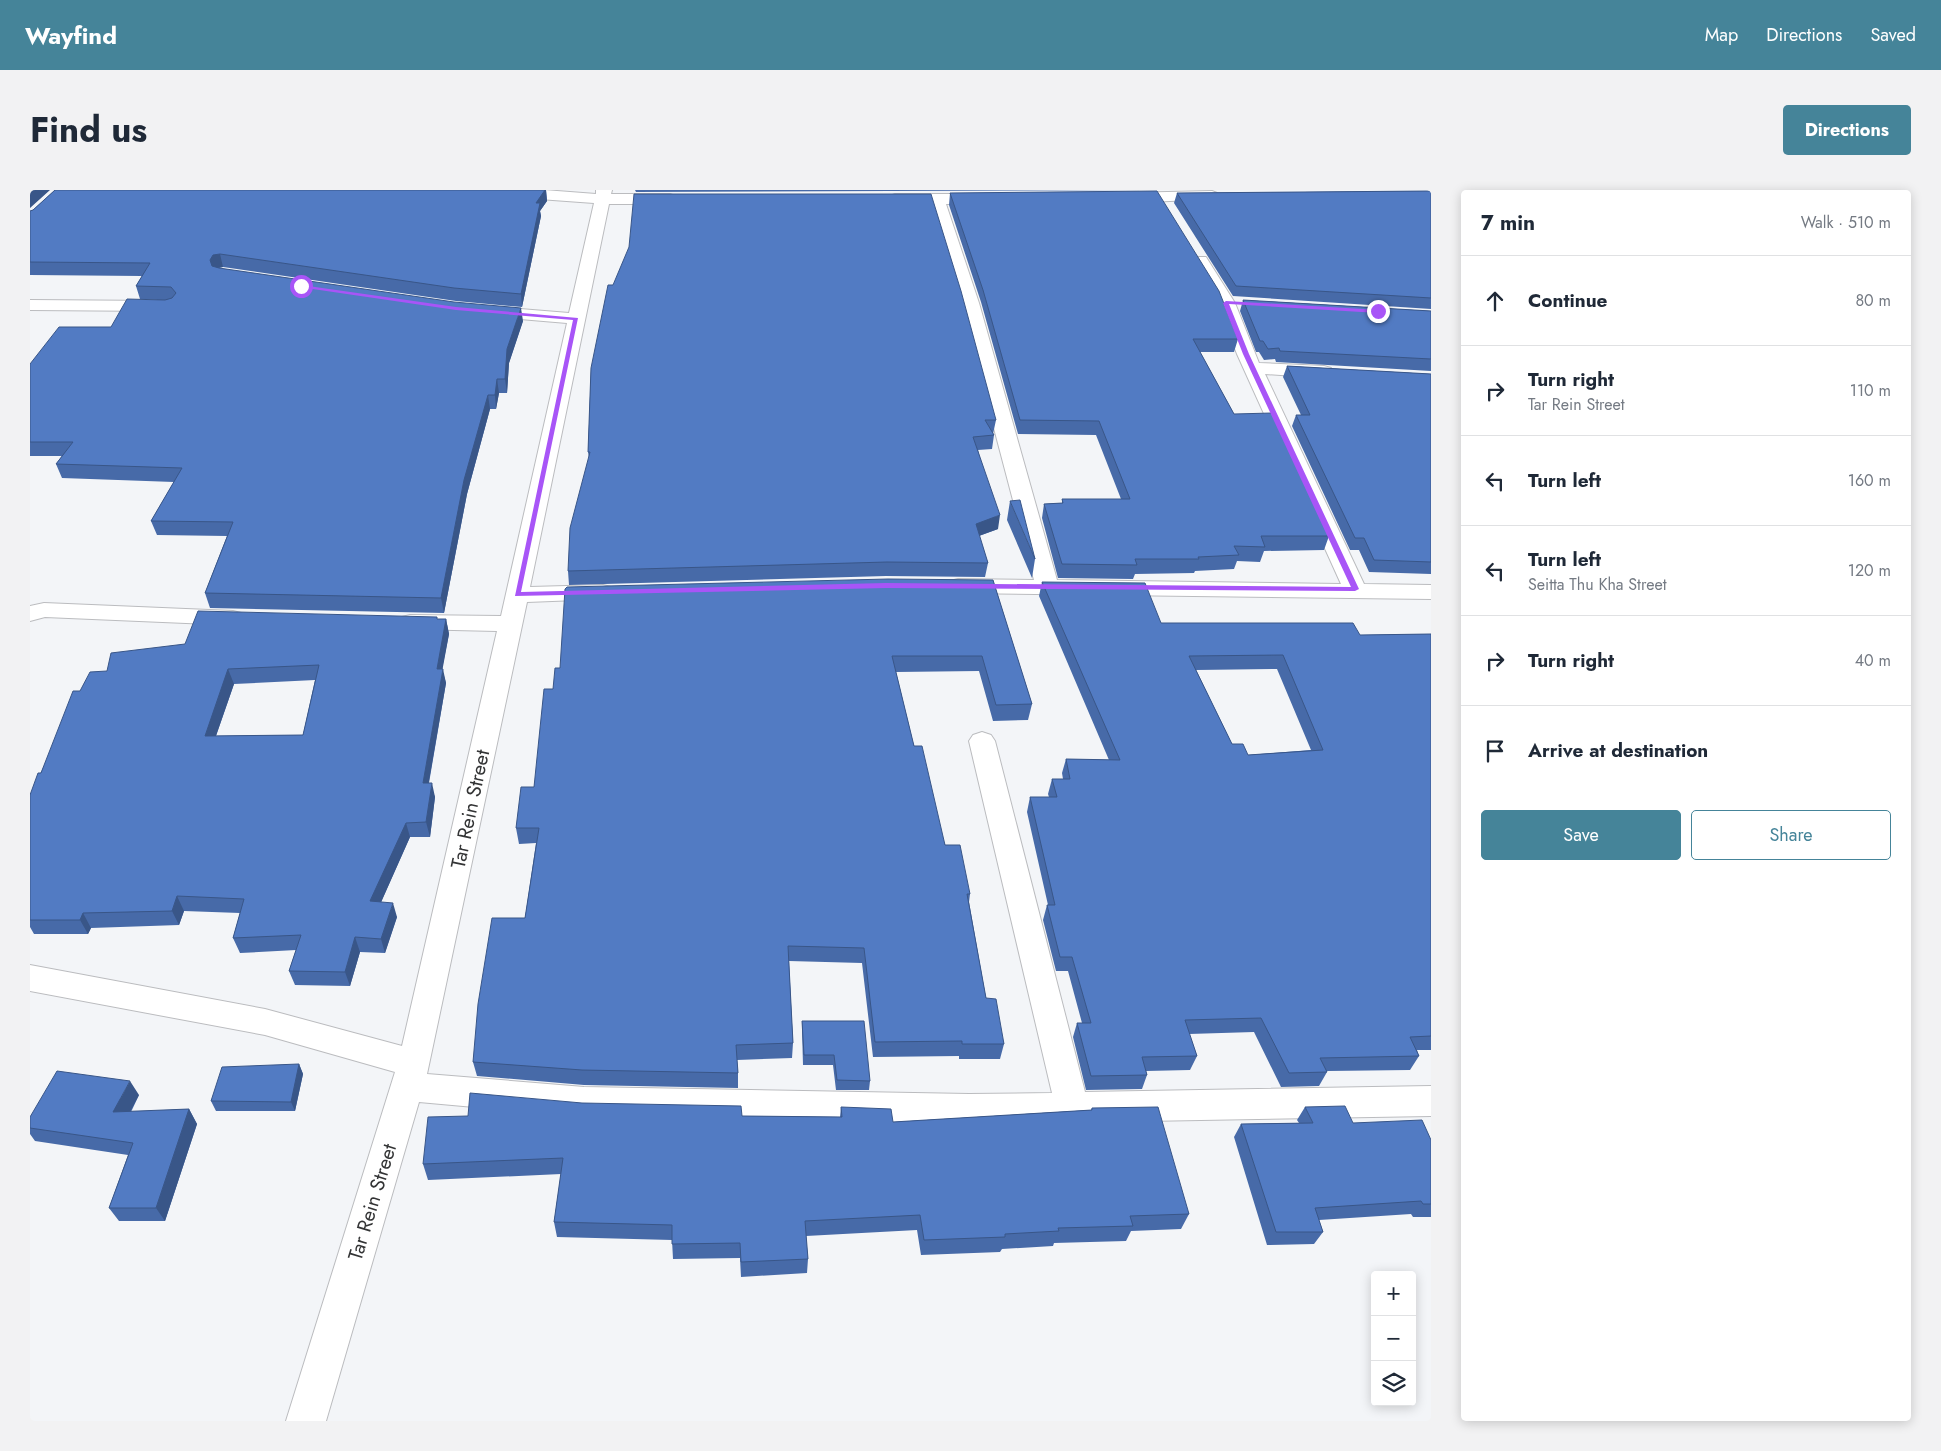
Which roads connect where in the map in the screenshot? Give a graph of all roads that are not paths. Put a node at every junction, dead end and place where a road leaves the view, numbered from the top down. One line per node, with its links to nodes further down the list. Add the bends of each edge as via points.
1 (484, 190): 3 (street)
2 (1158, 193): 4 (street); 5 (street); 10 (street)
3 (603, 194): 6 (street); 17 (street, Tar Rein Street)
4 (1229, 196)
5 (1110, 198)
6 (681, 199)
7 (878, 199): 8 (street)
8 (937, 199): 9 (street); 21 (street, via 970,303)
9 (1004, 199)
10 (1170, 213)
11 (1190, 246): 12 (street)
12 (1226, 303): 13 (street); 18 (street)
13 (1245, 304)
14 (30, 305): 15 (street)
15 (169, 306)
16 (466, 309): 17 (street)
17 (576, 319): 25 (street, Tar Rein Street)
18 (1253, 368): 19 (street); 22 (street)
19 (1342, 373)
20 (934, 586): 21 (street)
21 (1047, 586): 22 (street)
22 (1355, 589): 24 (street)
23 (626, 592): 25 (street)
24 (1431, 592)
25 (517, 594): 29 (street, Tar Rein Street)
26 (30, 614): 27 (street, via 44,610)
27 (251, 618)
28 (386, 622): 29 (street)
29 (512, 624): 32 (street, Tar Rein Street)
30 (982, 741): 34 (street)
31 (30, 978): 32 (street, via 265,1022)
32 (411, 1075): 34 (street, via 584,1102); 35 (street, Tar Rein Street)
33 (1431, 1101): 34 (street)
34 (1072, 1108)
35 (306, 1421)

